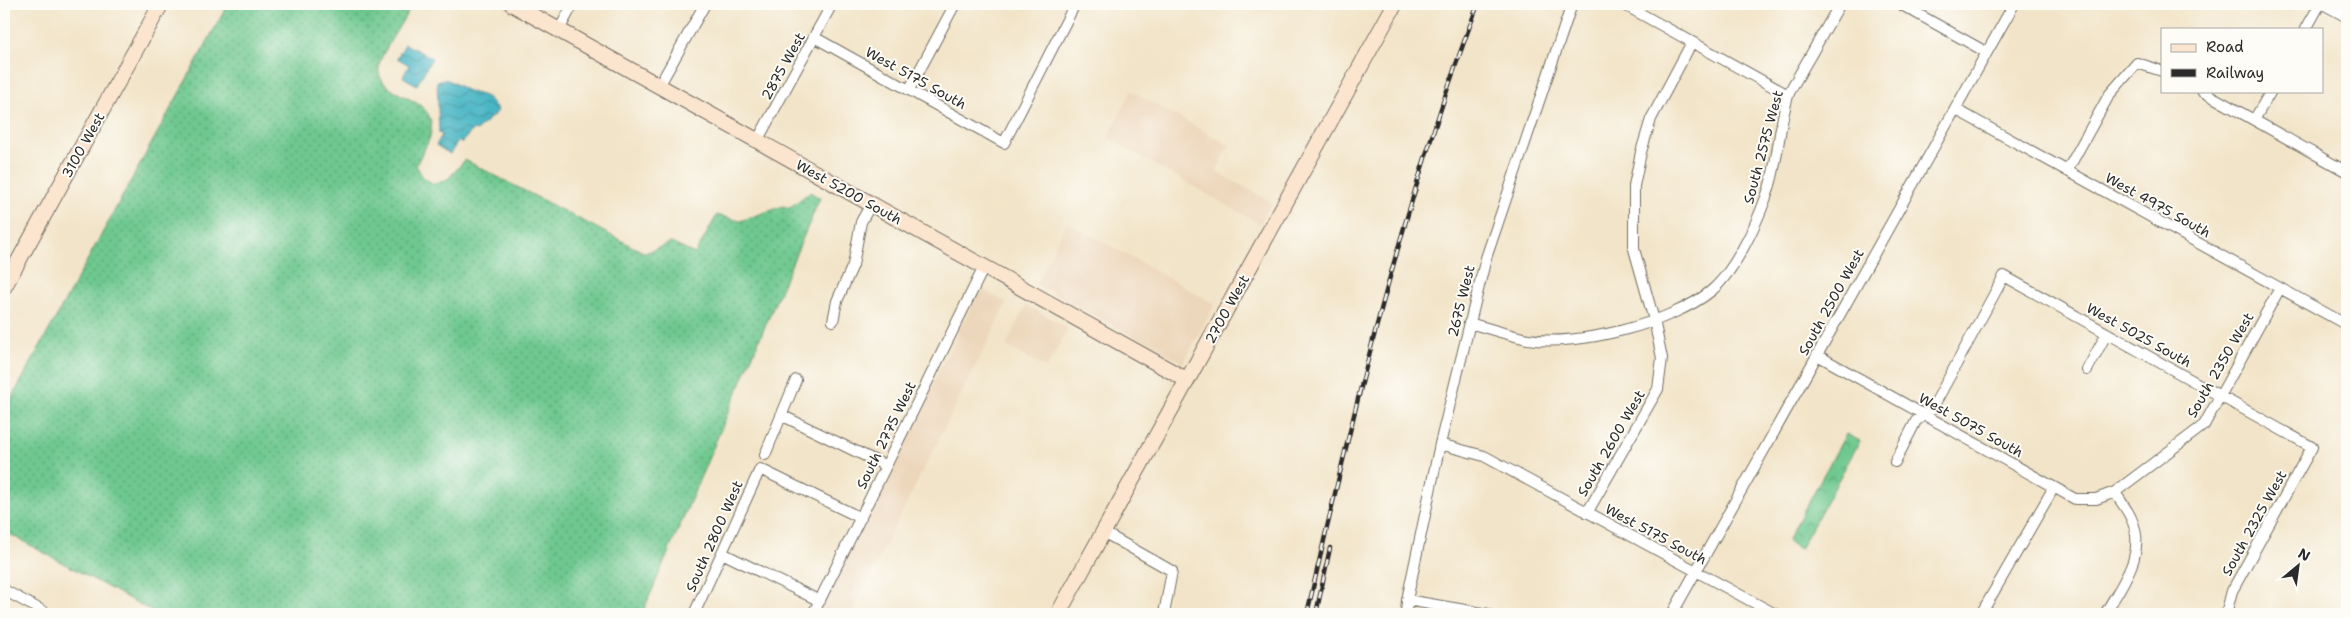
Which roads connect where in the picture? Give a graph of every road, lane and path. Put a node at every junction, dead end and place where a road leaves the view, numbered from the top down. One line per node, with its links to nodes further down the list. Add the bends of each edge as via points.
1 (161, 4): 34 (street, 3100 West)
2 (512, 4): 17 (street, West 5200 South)
3 (573, 4): 17 (street)
4 (705, 4): 22 (street)
5 (832, 4): 18 (street, 2875 West)
6 (955, 4): 23 (street)
7 (1075, 4): 23 (street, West 5175 South, via 1004,143)
8 (1395, 4): 44 (street, 2700 West)
9 (1572, 4): 38 (street, 2675 West, via 1486,258)
10 (1623, 4): 19 (street)
11 (1840, 4): 26 (street, South 2575 West)
12 (1900, 4): 20 (street)
13 (2014, 4): 20 (street, South 2500 West)
14 (2321, 4): 15 (street); 16 (street)
15 (2347, 17)
16 (2307, 28)
17 (559, 30): 22 (street, West 5200 South)
18 (814, 37): 23 (street, West 5175 South); 29 (street, 2875 West)
19 (1692, 42): 26 (street); 37 (street, South 2600 West, via 1651,119 1634,186 1634,249)
20 (1986, 52): 27 (street, South 2500 West)
21 (2161, 71): 30 (street, via 2137,63 2109,95)
22 (659, 86): 29 (street, West 5200 South)
23 (908, 90)
24 (2204, 92): 28 (street)
25 (2270, 92): 28 (street)
26 (1788, 95): 37 (street, South 2575 West, via 1766,198 1728,271 1712,290 1687,307)
27 (1955, 109): 30 (street, West 4975 South); 41 (street, South 2500 West)
28 (2254, 120): 31 (street)
29 (757, 140): 32 (street, West 5200 South)
30 (2068, 171): 35 (street, West 4975 South)
31 (2347, 172)
32 (871, 204): 33 (street, West 5200 South); 36 (street, via 861,222 853,265 837,301)
33 (984, 267): 44 (street, West 5200 South); 52 (street, South 2775 West)
34 (4, 287)
35 (2280, 288): 39 (street, West 4975 South); 45 (street, South 2350 West)
36 (833, 320)
37 (1654, 320): 38 (street, South 2575 West, via 1595,337 1567,340 1528,339); 55 (street, South 2600 West, via 1662,358 1658,389)
38 (1469, 323): 48 (street, 2675 West)
39 (2347, 325)
40 (2107, 333): 42 (street); 45 (street, West 5025 South); 47 (street, West 5025 South, via 2004,276 1932,409)
41 (1817, 355): 47 (street, West 5075 South); 59 (street, South 2500 West)
42 (2087, 370)
43 (796, 380): 46 (street)
44 (1187, 380): 57 (street, 2700 West)
45 (2220, 396): 49 (street, West 5025 South); 54 (street, South 2350 West, via 2204,425)
46 (781, 415): 50 (street); 52 (street)
47 (1925, 415): 51 (street, via 1916,421); 53 (street, West 5075 South)
48 (1440, 444): 55 (street, West 5175 South, via 1484,456); 61 (street, 2675 West)
49 (2312, 447): 74 (street, South 2325 West, via 2232,591)
50 (764, 455)
51 (1895, 462)
52 (886, 466): 56 (street, South 2775 West)
53 (2054, 487): 54 (street, West 5075 South, via 2075,499 2096,499); 72 (street)
54 (2115, 492): 73 (street, via 2132,520 2137,539 2135,560)
55 (1587, 513): 59 (street, West 5175 South)
56 (861, 518): 58 (street, South 2800 West, via 760,469); 62 (street, South 2775 West)
57 (1104, 532): 66 (street, 2700 West); 67 (street, via 1172,571)
58 (722, 553): 62 (street); 64 (street, South 2800 West)
59 (1696, 571): 70 (street, South 2500 West); 71 (street, West 5175 South)
60 (4, 590): 63 (street)
61 (1407, 600): 68 (street, 2675 West); 69 (street)
62 (820, 601): 65 (street, South 2775 West)
63 (48, 614)
64 (694, 614)
65 (813, 614)
66 (1058, 614)
67 (1164, 614)
68 (1406, 614)
69 (1488, 614)
70 (1672, 614)
71 (1775, 614)
72 (1981, 614)
73 (2105, 614)
74 (2226, 614)

